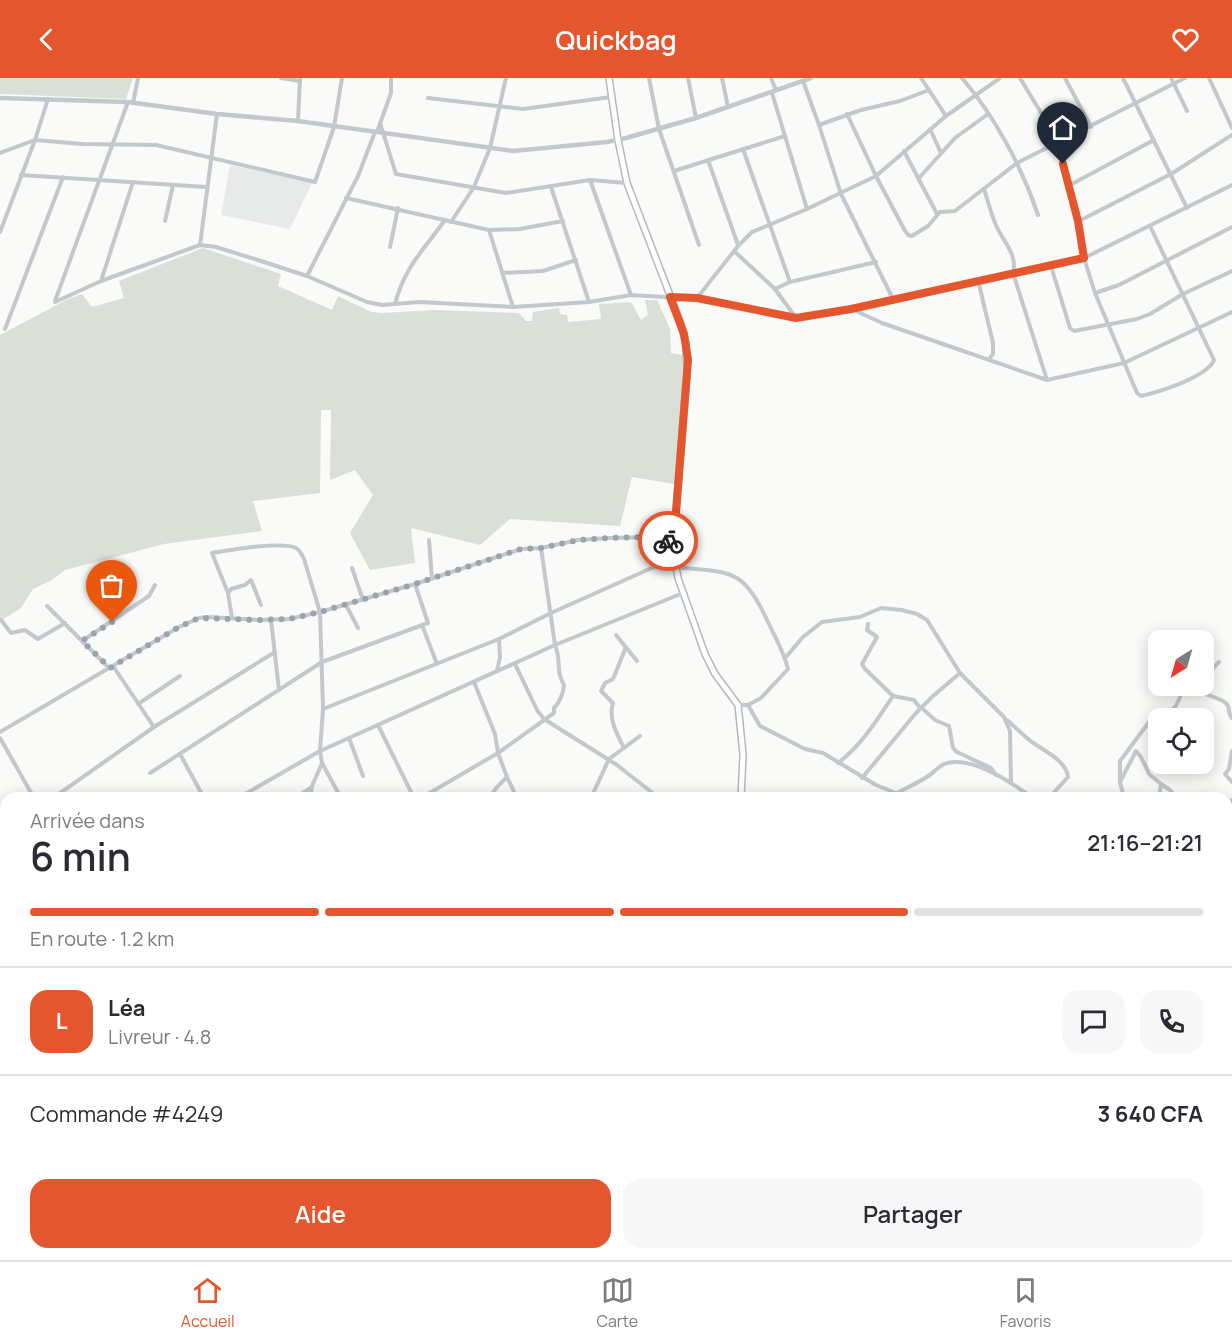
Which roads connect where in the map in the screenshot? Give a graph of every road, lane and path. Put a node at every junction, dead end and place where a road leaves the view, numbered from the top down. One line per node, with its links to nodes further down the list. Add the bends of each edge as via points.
1 (138, 78): 31 (street)
2 (281, 78): 21 (street)
3 (342, 78): 44 (street)
4 (391, 78): 42 (street, via 391,93)
5 (506, 78): 33 (street)
6 (609, 78): 27 (main road)
7 (649, 78): 47 (street)
8 (688, 78): 40 (street)
9 (722, 78): 34 (street)
10 (771, 78): 25 (street)
11 (812, 78): 22 (street)
12 (921, 78): 24 (street)
13 (962, 78): 26 (street)
14 (1000, 78): 26 (street)
15 (1020, 78): 57 (street)
16 (1065, 78): 45 (street)
17 (1124, 78): 32 (street)
18 (1170, 78): 23 (street)
19 (1185, 78): 23 (street)
20 (1209, 78): 46 (street)
21 (300, 80): 41 (street)
22 (803, 81): 25 (street); 43 (street)
23 (1173, 84): 32 (street); 35 (street)
24 (929, 90): 37 (street); 39 (street)
25 (774, 92): 34 (street); 52 (street)
26 (976, 95): 38 (street); 39 (street)
27 (611, 97): 33 (street, via 523,110); 54 (main road)
28 (0, 98): 30 (street)
29 (428, 98): 33 (street)
30 (48, 99): 31 (street); 53 (street)
31 (130, 102): 36 (street); 56 (street)
32 (1135, 102): 45 (street); 55 (street)
33 (498, 107): 58 (street)
34 (728, 107): 40 (street)
35 (1187, 111)
36 (217, 114): 41 (street); 63 (street)
37 (847, 114): 43 (street); 69 (street)
38 (988, 114): 62 (street); 65 (street)
39 (946, 116): 48 (street)
40 (696, 118): 47 (street)
41 (298, 122): 44 (street)
42 (380, 123): 49 (street); 50 (street)
43 (819, 125): 83 (street)
44 (334, 127): 49 (street); 63 (street, via 315,182)
45 (1091, 127): 57 (street)
46 (1232, 128)
47 (659, 129): 54 (street); 66 (street)
48 (930, 129): 60 (street); 62 (street)
49 (376, 132): 50 (street); 84 (street)
50 (383, 133): 58 (street); 80 (street, via 396,174)
51 (1232, 135): 67 (street)
52 (785, 136): 59 (street); 87 (street)
53 (35, 140): 56 (street); 61 (street); 68 (street)
54 (618, 140): 58 (street, via 513,151); 75 (main road)
55 (1154, 140): 67 (street); 76 (street)
56 (113, 143): 63 (street, via 156,145); 72 (street)
57 (1056, 144): 65 (street); 76 (street)
58 (490, 148): 80 (street)
59 (743, 149): 64 (street); 95 (street)
60 (904, 151): 69 (street); 71 (street)
61 (0, 153)
62 (941, 153): 71 (street)
63 (212, 158): 79 (street)
64 (708, 160): 66 (street); 102 (street)
65 (1017, 164): 82 (street); 89 (street)
66 (674, 171): 101 (street)
67 (1171, 174): 86 (street); 93 (street)
68 (21, 175): 70 (street); 99 (street)
69 (876, 176): 83 (street); 88 (street, via 908,235 917,234)
70 (63, 177): 72 (street); 132 (street)
71 (919, 178): 88 (street)
72 (101, 179): 74 (street); 115 (street, via 55,302)
73 (590, 180): 75 (street); 81 (street); 120 (street)
74 (133, 182): 77 (street); 115 (street)
75 (627, 183): 121 (main road)
76 (1070, 184): 93 (street)
77 (173, 185): 79 (street); 91 (street)
78 (1232, 185): 86 (street)
79 (206, 187): 100 (street)
80 (474, 187): 81 (street, via 506,193); 94 (street)
81 (551, 187): 92 (street)
82 (984, 189): 88 (street, via 955,211); 112 (street, via 996,226 1012,254)
83 (841, 194): 87 (street); 108 (street)
84 (346, 198): 85 (street); 113 (street)
85 (398, 208): 90 (street); 103 (street)
86 (1187, 208): 96 (street)
87 (807, 209): 95 (street)
88 (937, 214)
89 (1038, 215)
90 (445, 220): 94 (street); 125 (street, via 412,262)
91 (165, 221)
92 (563, 221): 98 (street); 106 (street)
93 (1078, 221): 105 (street)
94 (451, 222): 98 (street)
95 (770, 223): 102 (street, via 752,231); 116 (street)
96 (1150, 226): 105 (street); 107 (street)
97 (1232, 227): 107 (street)
98 (489, 230): 111 (street)
99 (0, 232)
100 (200, 245): 113 (street); 115 (street)
101 (699, 245)
102 (738, 246): 104 (street)
103 (390, 247)
104 (734, 251): 117 (street); 122 (street)
105 (1084, 258): 109 (street); 118 (street)
106 (576, 260): 111 (street, via 543,270); 124 (street)
107 (1167, 261): 118 (street); 119 (street)
108 (876, 262): 116 (street); 123 (street)
109 (1051, 266): 112 (street); 130 (street, via 1071,330)
110 (1232, 271): 119 (street)
111 (502, 273): 126 (street)
112 (1013, 273): 114 (street); 135 (street)
113 (307, 276): 125 (street, via 367,302)
114 (978, 280): 123 (street); 133 (street, via 993,343)
115 (101, 281)
116 (790, 282): 117 (street)
117 (775, 289): 129 (street)
118 (1095, 293): 130 (street)
119 (1183, 294): 130 (street, via 1150,314); 131 (street)
120 (631, 295): 121 (street); 124 (street)
121 (670, 297): 122 (street); 137 (main road, via 684,334 688,360)
122 (697, 298): 129 (street)
123 (893, 299): 127 (street)
124 (589, 302): 126 (street)
125 (395, 304): 126 (street)
126 (513, 307)
127 (851, 309): 129 (street); 133 (street)
128 (1232, 312): 131 (street)
129 (796, 318)
130 (1108, 325): 134 (street)
131 (1199, 328): 134 (street); 134 (street, via 1214,360 1206,370 1189,379 1141,396)
132 (5, 329)
133 (989, 359): 135 (street)
134 (1124, 363): 135 (street)
135 (1047, 380)
136 (429, 540): 142 (street)
137 (673, 542): 138 (street, via 652,537 609,538); 139 (main road)
138 (541, 548): 142 (street, via 521,549); 152 (street)
139 (674, 558): 140 (main road); 152 (street)
140 (675, 567): 146 (main road); 166 (street, via 724,572 750,588)
141 (352, 568): 147 (street)
142 (432, 579): 143 (street)
143 (415, 584): 147 (street); 158 (street, via 428,623)
144 (155, 585): 162 (street, via 149,596)
145 (228, 593): 149 (street, via 251,580); 151 (street, via 212,553 261,546 294,547 304,559); 153 (street)
146 (683, 593): 163 (street); 183 (main road, via 711,666)
147 (363, 600): 148 (street)
148 (346, 604): 151 (street); 159 (street)
149 (261, 605)
150 (47, 606): 156 (street)
151 (320, 612): 155 (street); 168 (street)
152 (551, 613): 161 (street); 163 (street)
153 (232, 618): 155 (street); 172 (street, via 207,617 189,622)
154 (1, 620): 156 (street, via 11,633 25,630 38,639)
155 (271, 620): 165 (street)
156 (65, 623): 162 (street)
157 (867, 624): 179 (street, via 867,630 877,637 862,664)
158 (422, 625): 168 (street); 170 (street)
159 (358, 628)
160 (616, 635): 164 (street)
161 (499, 639): 170 (street); 174 (street)
162 (82, 641): 172 (street)
163 (555, 645): 171 (street); 189 (street, via 560,660 558,676 564,685 560,702)
164 (626, 647): 167 (street); 197 (street, via 612,679 604,683 601,691 613,703 614,729)
165 (275, 652): 178 (street); 191 (street)
166 (785, 658): 175 (street, via 822,622 860,617 881,608 902,609 927,620); 184 (street, via 786,673 761,698)
167 (637, 661)
168 (322, 662): 178 (street); 185 (street)
169 (1220, 662): 173 (street)
170 (437, 664): 185 (street)
171 (514, 664): 174 (street); 189 (street)
172 (111, 667): 182 (street); 192 (street)
173 (1214, 668)
174 (497, 671): 177 (street)
175 (960, 673): 186 (street); 187 (street)
176 (180, 676): 182 (street)
177 (474, 681): 190 (street); 201 (street, via 495,734)
178 (279, 690): 202 (street)
179 (893, 696): 186 (street, via 914,700); 205 (street, via 865,735)
180 (1180, 696): 196 (street, via 1169,713 1155,714)
181 (1213, 696): 188 (street, via 1226,703)
182 (138, 704): 191 (street)
183 (738, 705): 184 (street); 229 (main road, via 743,754)
184 (748, 705): 205 (street, via 760,726)
185 (323, 709): 198 (street)
186 (922, 709): 207 (street, via 949,726 957,752 991,768); 210 (street)
187 (1004, 717): 213 (street, via 1010,730); 233 (street, via 1067,770 1068,777)
188 (1232, 718)
189 (545, 720): 201 (street); 203 (street)
190 (378, 725): 195 (street); 223 (street)
191 (154, 727): 217 (street)
192 (0, 732)
193 (640, 736): 197 (street)
194 (0, 738): 216 (street)
195 (349, 738): 198 (street); 208 (street)
196 (1134, 742): 199 (street); 211 (street, via 1120,761)
197 (624, 748): 203 (street)
198 (320, 751): 204 (street); 219 (street)
199 (1136, 751): 211 (street); 214 (street, via 1149,774)
200 (1232, 751): 212 (street, via 1225,774)
201 (498, 753): 209 (street); 224 (street)
202 (180, 754): 206 (street); 218 (street)
203 (609, 759): 227 (street); 228 (street)
204 (322, 762): 215 (street); 222 (street)
205 (838, 763): 210 (street)
206 (150, 773)
207 (996, 775): 213 (street); 231 (street, via 970,764 948,763)
208 (363, 776)
209 (507, 777): 225 (street); 226 (street)
210 (862, 778): 230 (street)
211 (1120, 782): 234 (street)
212 (1232, 782)
213 (1011, 783): 232 (street)
214 (1161, 784): 235 (street); 236 (street)
215 (312, 786): 220 (street); 221 (street)
216 (31, 792)
217 (62, 792)
218 (201, 792)
219 (248, 792)
220 (304, 792)
221 (311, 792)
222 (338, 792)
223 (411, 792)
224 (431, 792)
225 (493, 792)
226 (514, 792)
227 (594, 792)
228 (651, 792)
229 (741, 792)
230 (894, 792)
231 (899, 792)
232 (1024, 792)
233 (1054, 792)
234 (1124, 792)
235 (1160, 792)
236 (1172, 792)

